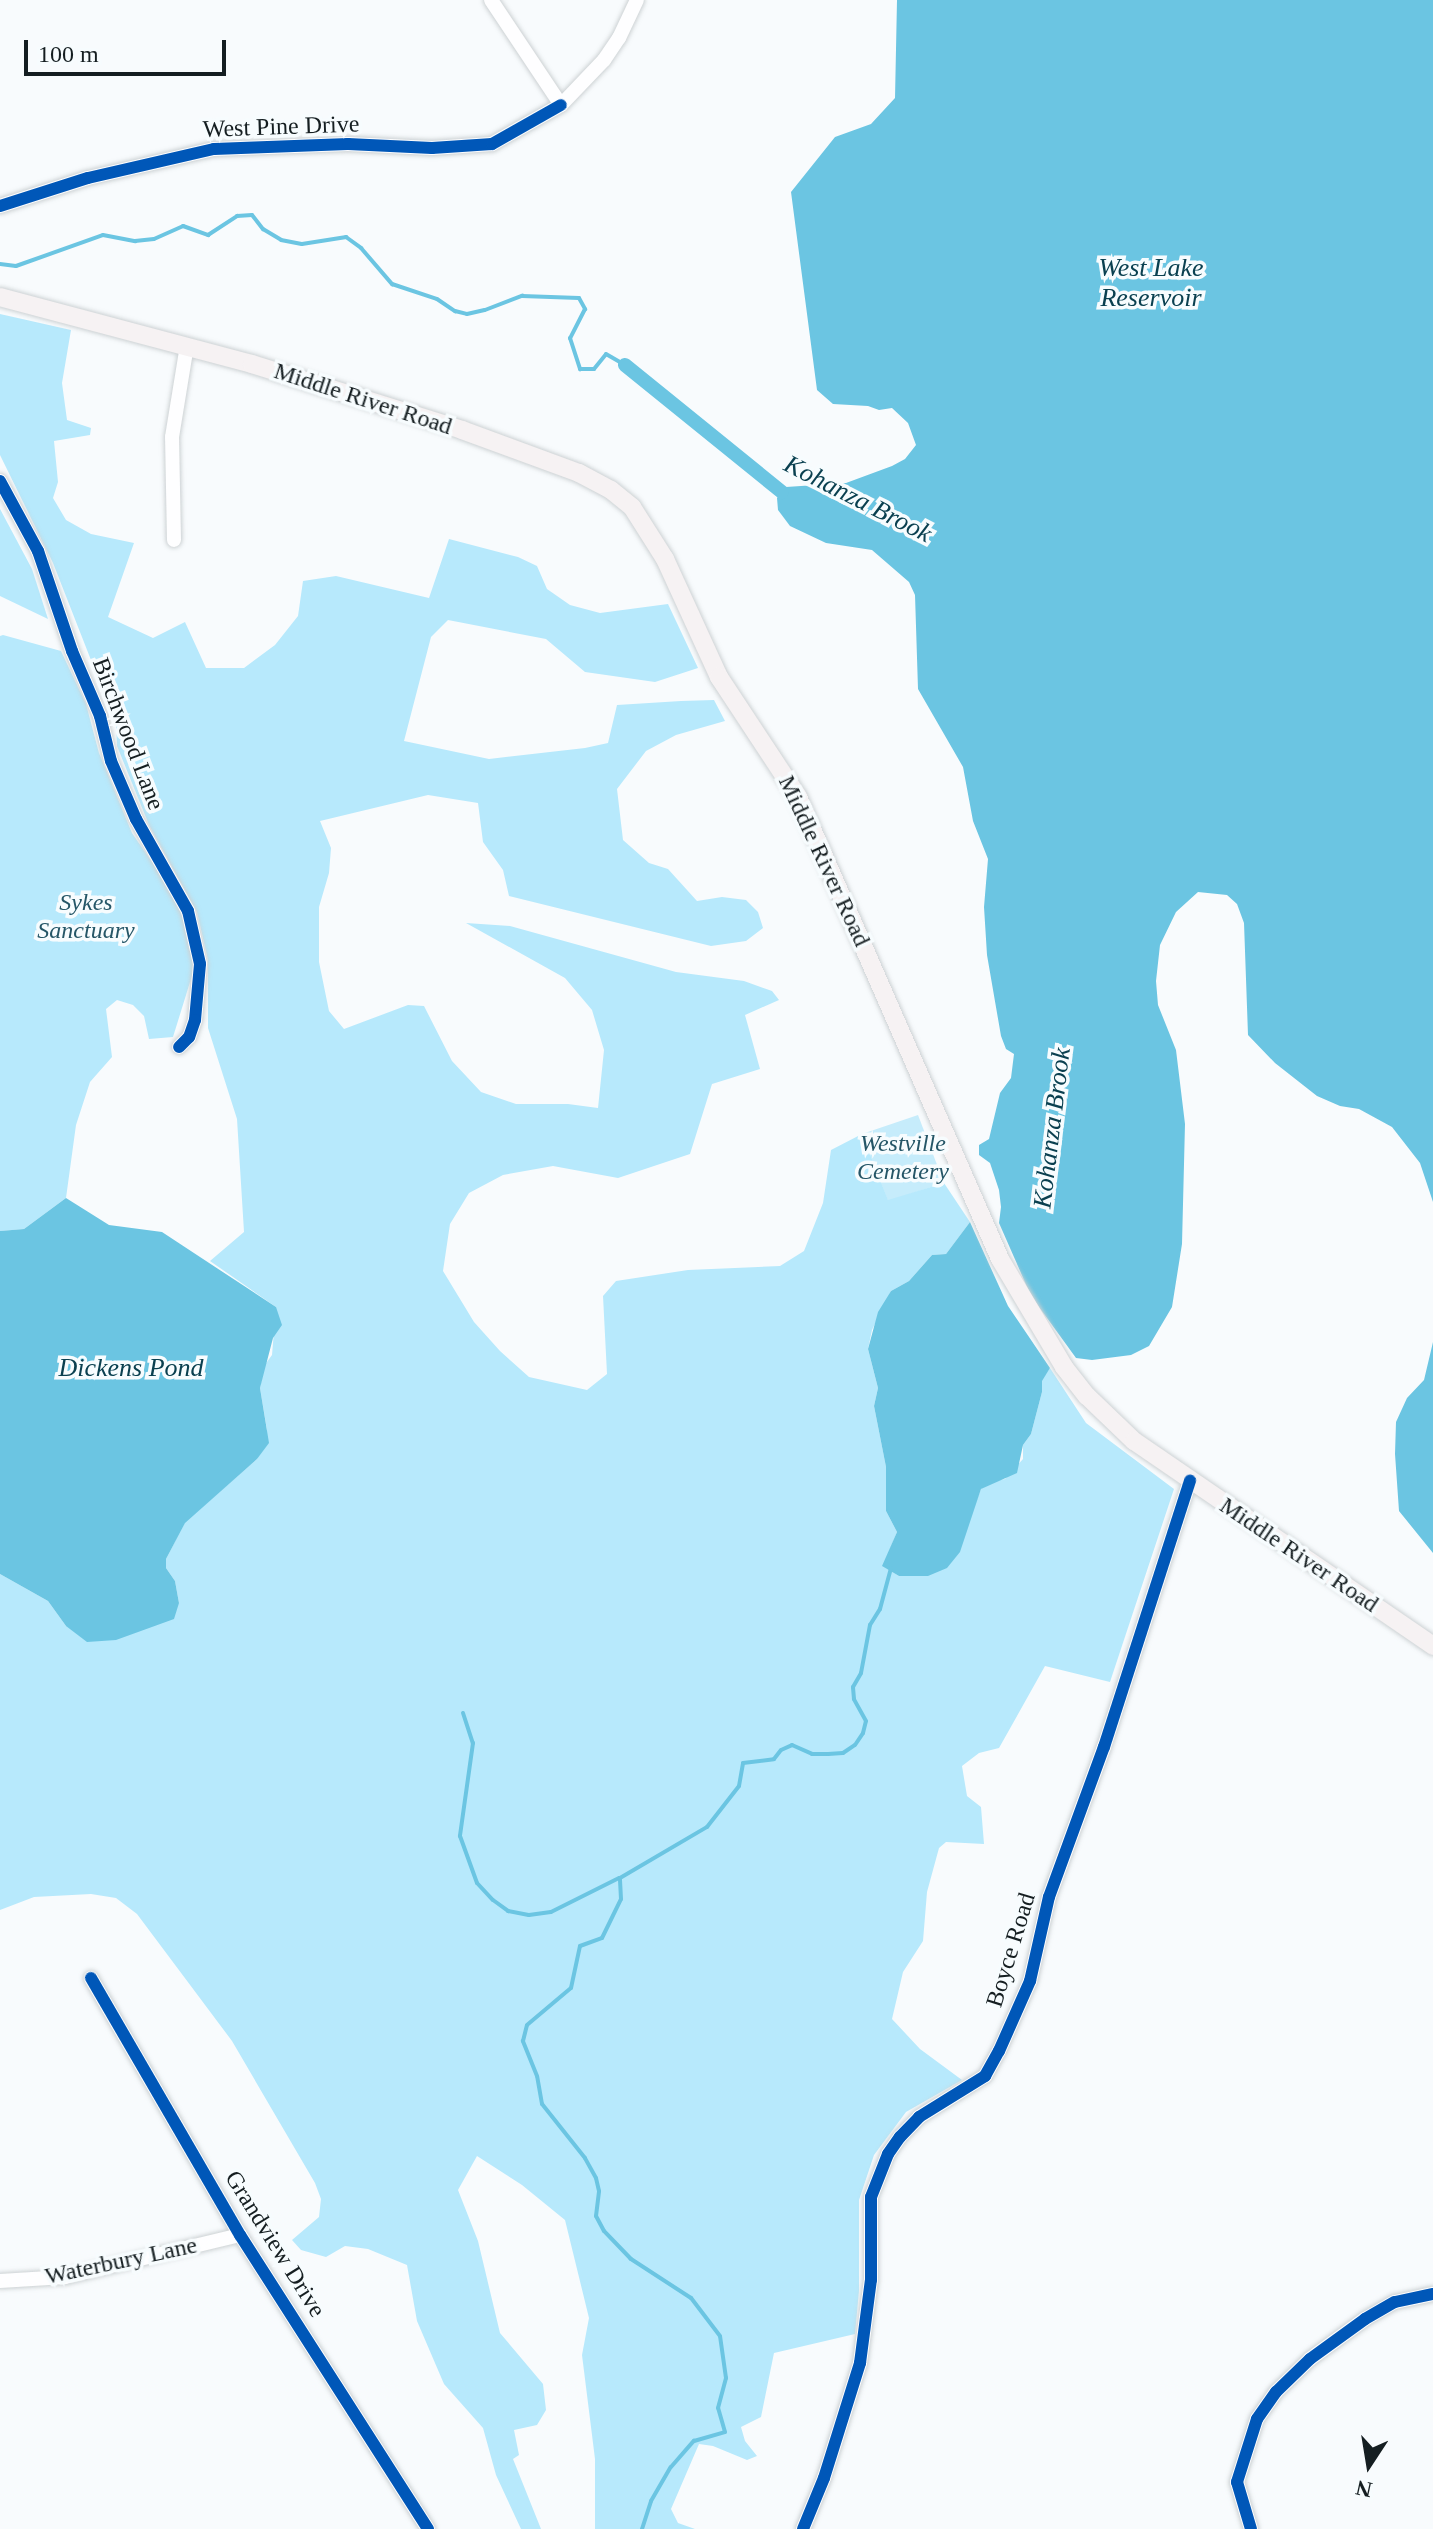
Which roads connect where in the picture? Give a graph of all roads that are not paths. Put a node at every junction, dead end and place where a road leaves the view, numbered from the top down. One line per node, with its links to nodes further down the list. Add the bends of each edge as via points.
1 (491, 0): 3 (street)
2 (637, 0): 3 (street, West Pine Drive, via 604,60)
3 (561, 105): 4 (street, West Pine Drive, via 492,144 214,149 88,178)
4 (0, 206)
5 (0, 297): 6 (main road, Middle River Road)
6 (187, 345): 8 (street, via 172,437); 10 (main road, Middle River Road, via 544,458 611,490 632,507 665,559 719,677 798,797 990,1238 1024,1304 1087,1396 1134,1441)
7 (0, 481): 9 (street, Birchwood Lane, via 38,551 136,819 188,911 200,964 195,1020)
8 (174, 540)
9 (179, 1047)
10 (1190, 1481): 11 (main road, Middle River Road); 17 (street, Boyce Road, via 1049,1897 1030,1981 999,2051 985,2076 919,2117 900,2137 871,2197 871,2280 860,2363)
11 (1433, 1646)
12 (91, 1978): 13 (street, Grandview Drive)
13 (240, 2235): 14 (street, Waterbury Lane, via 65,2277); 16 (street, Grandview Drive)
14 (0, 2281)
15 (1433, 2294): 18 (street, via 1395,2302 1365,2319 1276,2392 1257,2419 1237,2482)
16 (428, 2529)
17 (803, 2529)
18 (1251, 2529)

